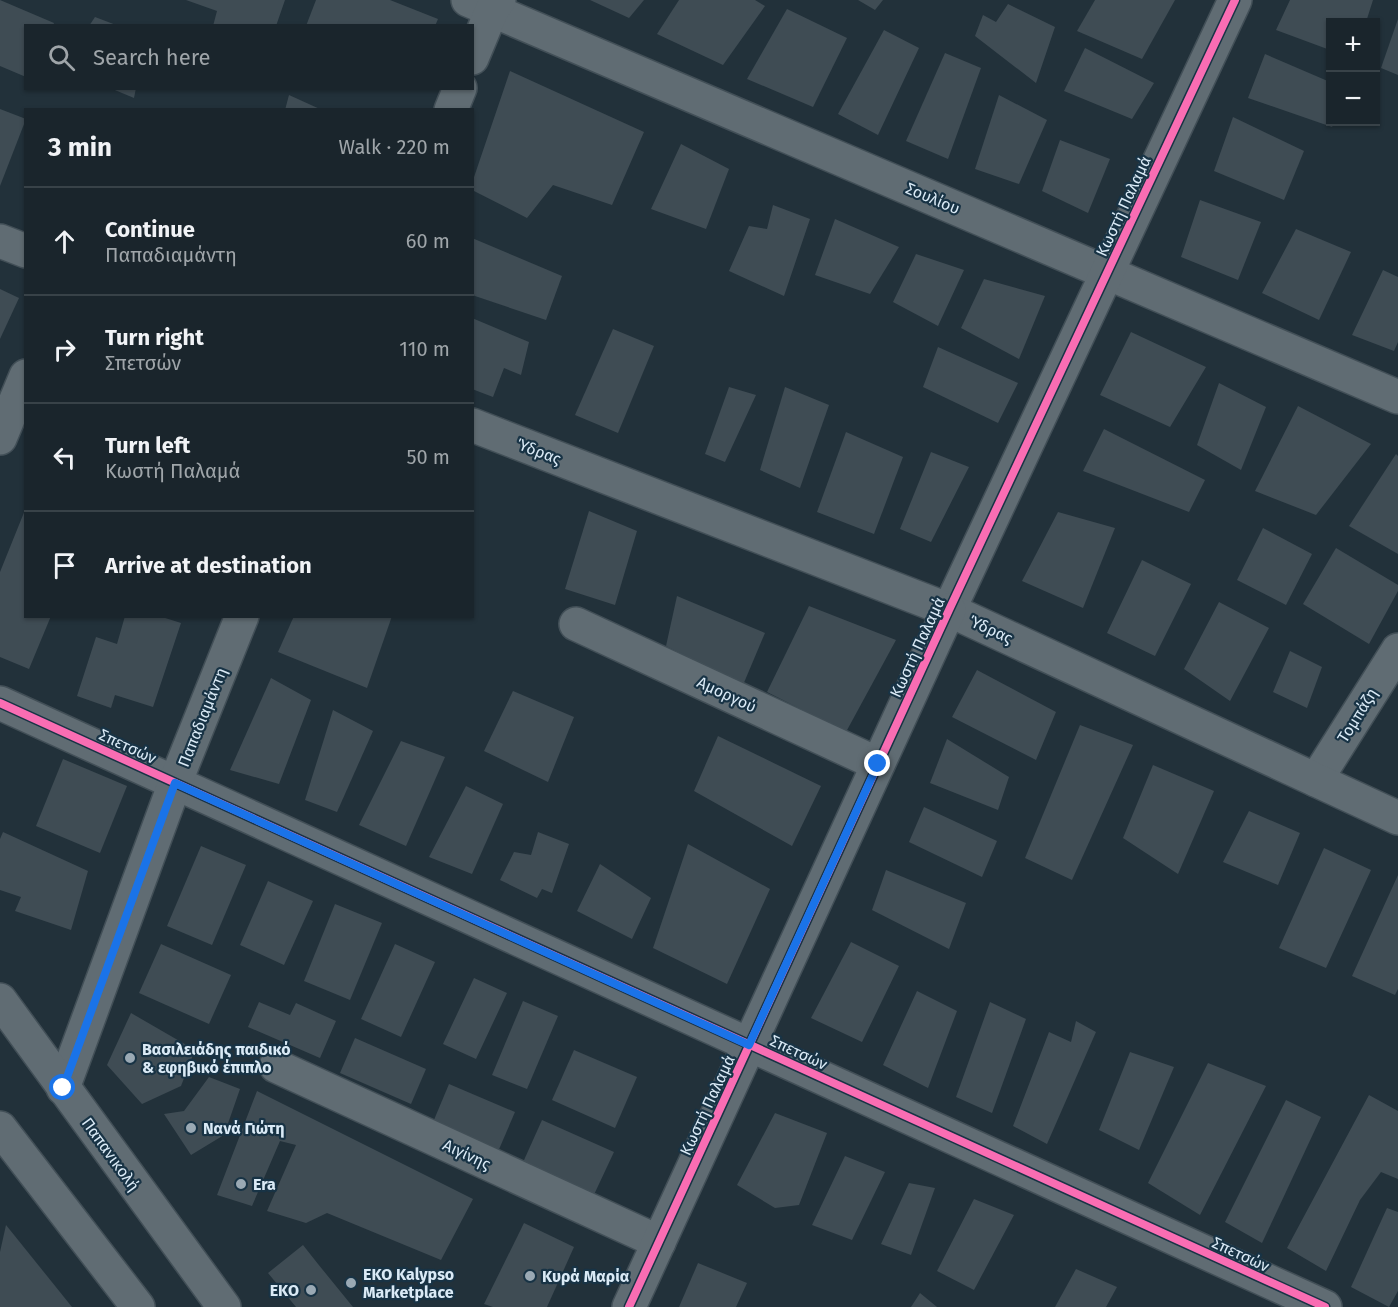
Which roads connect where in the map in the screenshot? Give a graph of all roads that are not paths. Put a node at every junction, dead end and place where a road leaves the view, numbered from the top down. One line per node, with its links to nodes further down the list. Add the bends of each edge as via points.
1 (1235, 0): 8 (street, Κωστή Παλαμά)
2 (487, 3): 3 (street); 8 (street, Σουλίου)
3 (474, 51)
4 (458, 90): 5 (street)
5 (452, 108)
6 (0, 241): 7 (street)
7 (24, 250)
8 (1107, 272): 10 (street, Σουλίου); 13 (street, Κωστή Παλαμά)
9 (24, 380): 12 (street)
10 (1398, 397)
11 (474, 426): 13 (street, Ύδρας)
12 (0, 438)
13 (949, 610): 18 (street, Κωστή Παλαμά); 19 (street, Ύδρας)
14 (241, 618): 20 (street, Παπαδιαμάντη)
15 (576, 624): 18 (street, Αμοργού)
16 (1398, 650): 19 (street, Τομπάζη)
17 (0, 703): 20 (street, Σπετσών)
18 (878, 764): 23 (street, Κωστή Παλαμά)
19 (1316, 780): 21 (street, Ύδρας)
20 (175, 783): 23 (street, Σπετσών); 25 (street, Παπαδιαμάντη)
21 (1398, 818)
22 (0, 999): 25 (street, Παπανικολή)
23 (749, 1045): 27 (street, Κωστή Παλαμά); 31 (street, Σπετσών)
24 (276, 1066): 27 (street, Αιγίνης)
25 (63, 1088): 29 (street, Παπανικολή)
26 (0, 1128): 28 (street)
27 (659, 1242): 30 (street, Κωστή Παλαμά)
28 (138, 1307)
29 (224, 1307)
30 (629, 1307)
31 (1325, 1307)

